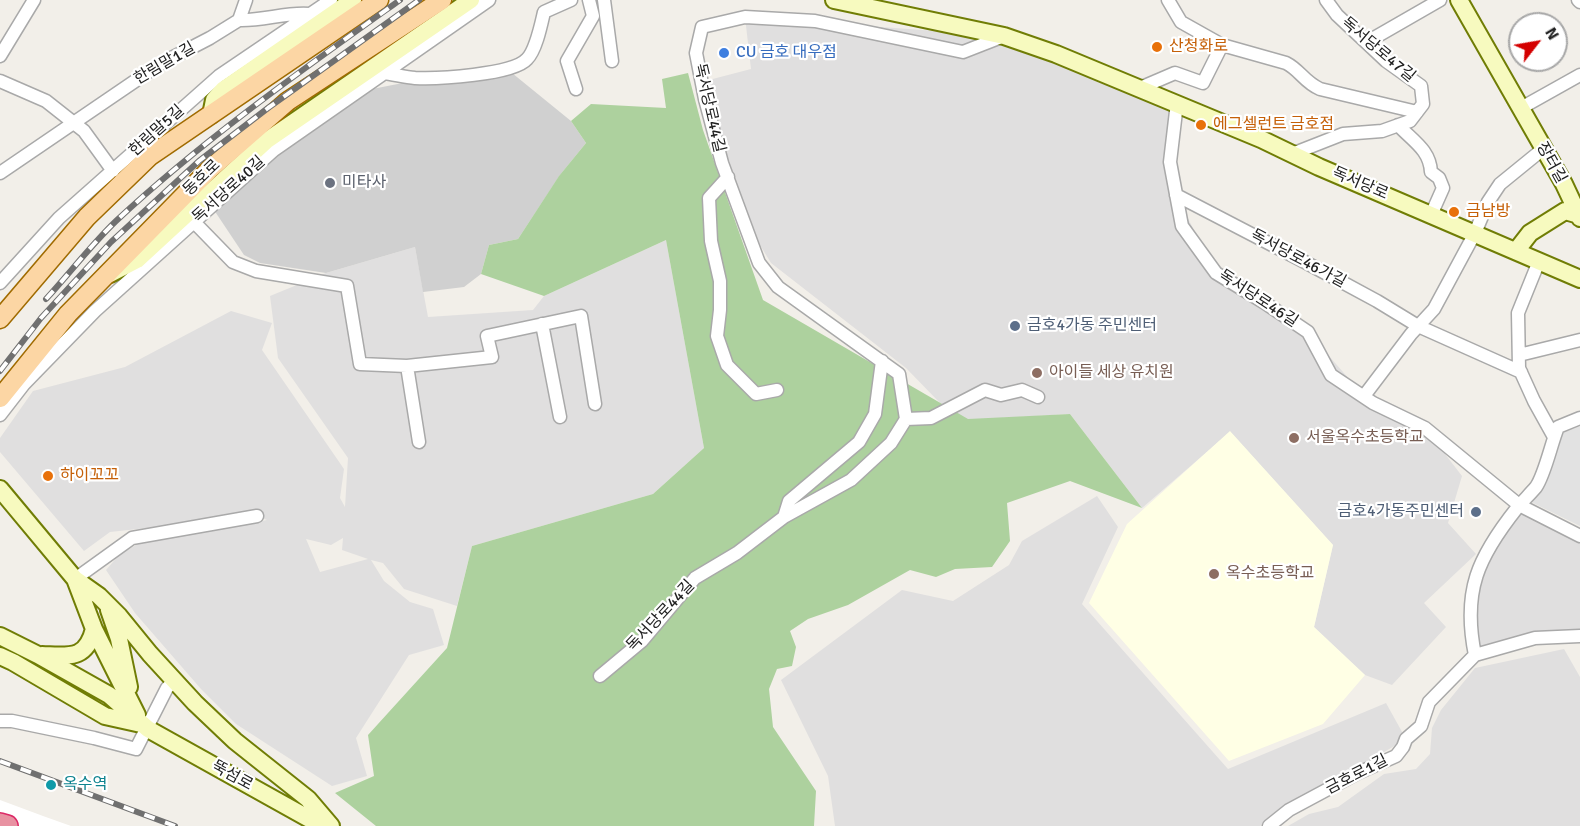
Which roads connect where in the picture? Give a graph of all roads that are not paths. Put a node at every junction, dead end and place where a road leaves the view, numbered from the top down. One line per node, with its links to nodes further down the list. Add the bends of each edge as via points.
1 (34, 0): 22 (street)
2 (246, 0): 18 (street)
3 (331, 0): 17 (street, 한림말5길)
4 (353, 0): 32 (main road, via 224,88 214,100)
5 (379, 0): 32 (main road)
6 (442, 0): 47 (main road, 동호로, via 288,101 210,169)
7 (471, 0): 47 (main road, via 266,141 137,260)
8 (489, 0): 24 (street, 독서당로40길)
9 (570, 0): 24 (street, via 544,12 528,59 507,69 415,78)
10 (590, 0): 28 (street, via 593,16 567,61)
11 (604, 0): 23 (street)
12 (834, 0): 19 (main road, 독서당로)
13 (1168, 0): 21 (street, via 1181,22)
14 (1326, 0): 20 (street, 독서당로47길, via 1336,15)
15 (1440, 0): 20 (street)
16 (1459, 0): 30 (main road, 장터길)
17 (309, 14): 18 (street); 37 (street, 한림말5길, via 219,76)
18 (239, 20): 33 (street, 한림말1길, via 160,64)
19 (1004, 36): 27 (main road, 독서당로); 39 (street, 독서당로44길, via 963,52 815,21 745,17 702,27 696,53)
20 (1367, 42): 31 (street, 독서당로47길, via 1421,86 1423,104)
21 (1222, 45): 27 (street, via 1203,83 1175,73); 31 (street, via 1293,66 1308,84 1320,89)
22 (0, 56)
23 (612, 61)
24 (383, 73): 43 (street, 독서당로40길, via 274,150)
25 (1580, 75): 30 (street)
26 (0, 81): 33 (street, via 46,101)
27 (1140, 88): 29 (main road, 독서당로)
28 (576, 89)
29 (1177, 103): 36 (main road, 독서당로); 40 (street, 독서당로46길, via 1170,162)
30 (1521, 108): 35 (main road, 장터길)
31 (1417, 112): 34 (street, via 1410,121)
32 (210, 115): 50 (main road, via 150,156 87,217)
33 (74, 123): 37 (street); 38 (street, 한림말1길)
34 (1398, 125): 36 (street, via 1382,131 1343,134); 41 (street, via 1426,150 1431,172 1443,188)
35 (1544, 149): 42 (main road, 장터길); 44 (street, via 1500,184)
36 (1292, 154): 41 (main road, 독서당로)
37 (113, 171): 49 (street, 한림말5길, via 59,218)
38 (0, 172)
39 (728, 177): 55 (street, 독서당로44길, via 759,263 778,287); 58 (street, via 708,198 711,241 720,281 717,336 727,365 756,394)
40 (1176, 195): 52 (street, 독서당로46가길); 59 (street, 독서당로46길, via 1182,226 1216,273 1308,332 1331,375)
41 (1431, 215): 44 (main road, 독서당로)
42 (1579, 216): 45 (main road, via 1565,211 1530,233)
43 (194, 222): 56 (street, via 233,262 256,272 347,286 360,364); 63 (street, 독서당로40길, via 95,311 24,384)
44 (1475, 234): 45 (main road, 독서당로); 52 (street, via 1434,309)
45 (1516, 251): 46 (main road, 독서당로)
46 (1539, 261): 48 (main road, 독서당로); 54 (street, via 1518,313)
47 (102, 279): 61 (main road, 동호로, via 68,314)
48 (1580, 279)
49 (0, 283)
50 (0, 319)
51 (542, 324): 56 (street, via 487,336 492,357); 62 (street, via 581,316); 64 (street)
52 (1418, 326): 57 (street, 독서당로46가길); 59 (street)
53 (1580, 340): 54 (street)
54 (1519, 355): 57 (street)
55 (882, 361): 65 (street, 독서당로44길, via 899,374); 72 (street, 독서당로44길, via 875,414 859,442 789,501)
56 (407, 366): 68 (street)
57 (1521, 372): 67 (street)
58 (777, 390)
59 (1364, 396): 70 (street, 독서당로46길, via 1425,428)
60 (1038, 397): 65 (street, via 1022,390 1001,395 985,390 931,418)
61 (0, 398)
62 (595, 404)
63 (0, 415)
64 (560, 417)
65 (906, 418): 72 (street, 독서당로44길, via 891,443 851,480)
66 (1580, 418): 67 (street, via 1558,427)
67 (1554, 437): 70 (street, via 1537,485)
68 (419, 442)
69 (0, 489): 74 (main road)
70 (1520, 505): 73 (street, 독서당로46길); 80 (street, via 1478,568 1469,604)
71 (257, 516): 74 (street, via 132,538)
72 (784, 517): 82 (street, 독서당로44길, via 737,553 695,578 642,641)
73 (1580, 536)
74 (75, 579): 75 (main road); 76 (main road)
75 (106, 605): 83 (main road); 85 (main road, via 119,639 132,698)
76 (94, 629): 79 (main road, via 87,648 80,653); 85 (main road)
77 (0, 636): 79 (main road, 뚝섬로)
78 (1580, 636): 80 (street, via 1535,638)
79 (38, 655): 85 (main road, 뚝섬로, via 109,695)
80 (1474, 655): 90 (street, 금호로1길, via 1430,702 1421,726 1406,739 1396,756 1289,810)
81 (0, 656): 85 (main road, 뚝섬로, via 105,716)
82 (600, 675)
83 (174, 681): 85 (street); 89 (main road, via 236,741 308,800)
84 (0, 721): 85 (street, via 136,749)
85 (145, 727): 88 (main road, 뚝섬로)
86 (0, 824): 87 (highway)
87 (7, 826)
88 (322, 826)
89 (331, 826)
90 (1269, 826)

